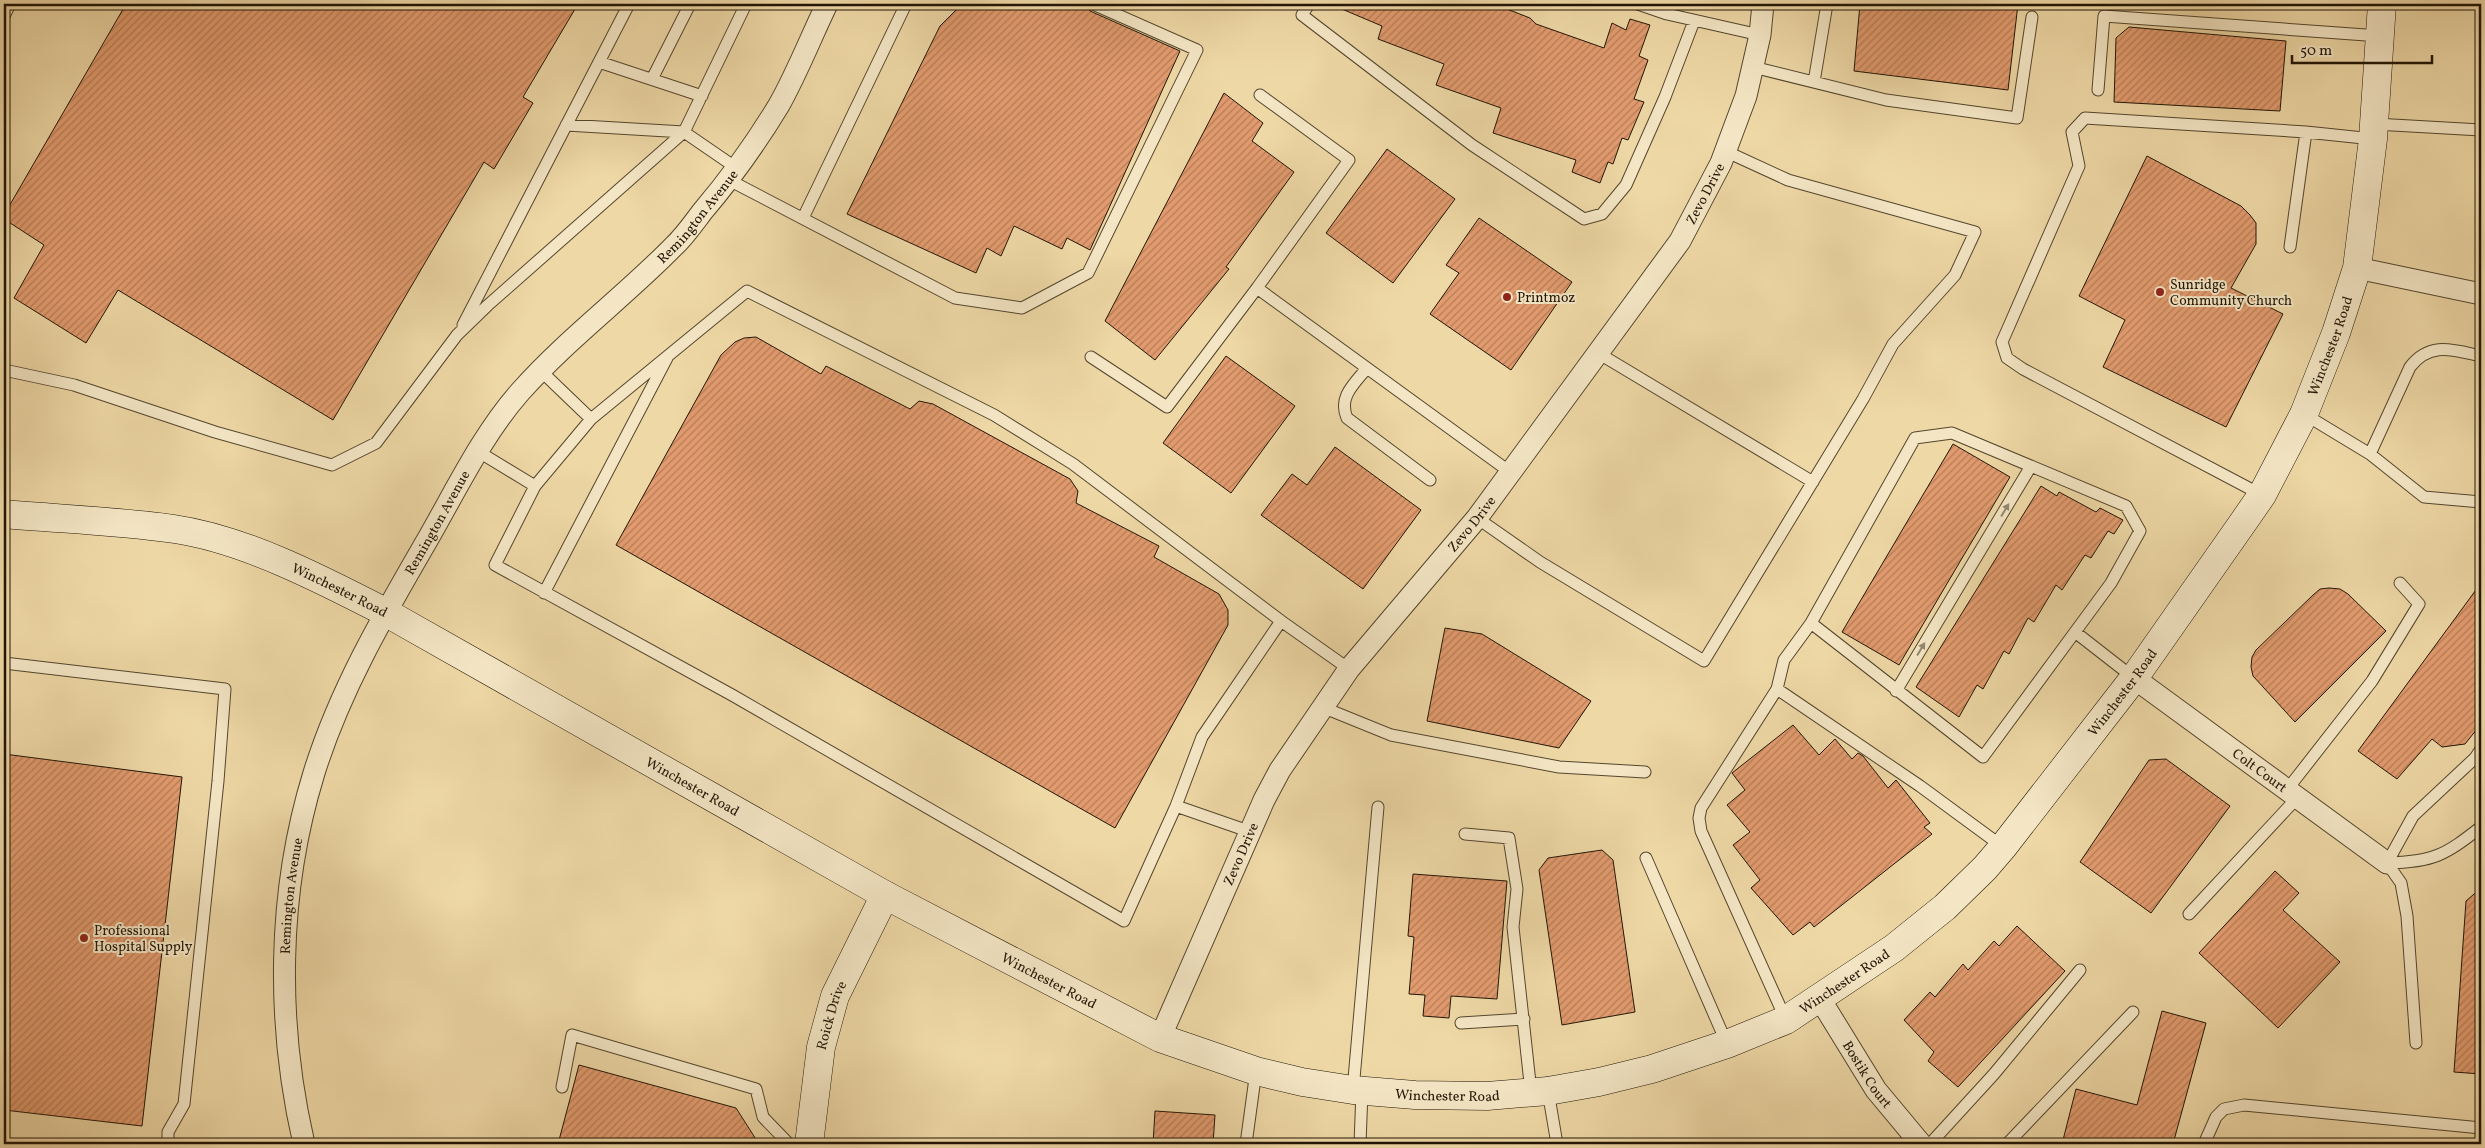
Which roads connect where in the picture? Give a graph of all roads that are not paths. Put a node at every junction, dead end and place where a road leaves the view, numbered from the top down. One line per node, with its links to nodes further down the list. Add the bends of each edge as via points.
1 (10, 4): 13 (lane)
2 (629, 4): 18 (lane)
3 (690, 4): 20 (lane)
4 (746, 4): 24 (lane)
5 (827, 4): 31 (street, Remington Avenue, via 780,103)
6 (906, 4): 32 (lane)
7 (1093, 4): 32 (lane, via 1197,50 1088,273 1022,308 955,298)
8 (1309, 4): 15 (lane, via 1302,15 1309,21 1472,145 1584,219 1602,214 1626,184)
9 (1638, 4): 15 (lane)
10 (1763, 4): 16 (street, Zevo Drive)
11 (1827, 4): 21 (lane)
12 (2382, 4): 17 (street, Winchester Road)
13 (4, 16)
14 (2032, 17): 21 (lane, via 2017,118 1886,100)
15 (1694, 21): 16 (lane)
16 (1760, 35): 19 (street, Zevo Drive)
17 (2380, 36): 22 (lane, via 2104,16); 27 (street, Winchester Road)
18 (599, 62): 20 (lane); 25 (lane)
19 (1752, 67): 21 (lane); 30 (street, Zevo Drive, via 1746,96)
20 (652, 79): 24 (lane)
21 (1814, 82)
22 (2098, 90)
23 (1260, 94): 35 (lane, via 1349,160)
24 (702, 96): 28 (lane)
25 (566, 125): 28 (lane); 37 (lane)
26 (2481, 130): 27 (lane)
27 (2374, 131): 29 (lane); 34 (street, Winchester Road)
28 (684, 132): 31 (lane); 37 (lane)
29 (2306, 132): 33 (lane); 54 (lane, via 2085,118 2072,132 2079,166 2002,342 2007,358 2023,369)
30 (1725, 151): 39 (street, Zevo Drive, via 1680,241); 52 (lane, via 1788,180 1975,232 1954,275 1893,344)
31 (734, 174): 32 (lane); 44 (street, Remington Avenue, via 674,246)
32 (803, 218)
33 (2290, 248)
34 (2356, 268): 36 (street); 45 (street, Winchester Road, via 2336,333)
35 (1257, 288): 40 (lane, via 1167,407); 42 (lane)
36 (2481, 294)
37 (457, 335): 43 (lane, via 376,443 332,465 215,432 74,384)
38 (669, 353): 46 (lane); 59 (lane); 61 (lane, via 747,291 994,415 1073,464)
39 (1598, 353): 50 (street, Zevo Drive); 52 (lane)
40 (1092, 356)
41 (2481, 356): 48 (lane, via 2445,349 2419,356 2410,367)
42 (1367, 368): 50 (lane); 51 (lane, via 1344,398 1342,408 1347,418)
43 (4, 370)
44 (540, 370): 46 (lane); 47 (street, Remington Avenue, via 507,408)
45 (2304, 414): 48 (lane); 54 (street, Winchester Road)
46 (591, 419): 53 (lane)
47 (479, 452): 53 (lane); 60 (street, Remington Avenue)
48 (2370, 454): 55 (lane, via 2424,497)
49 (2031, 466): 62 (lane, via 1952,433 1915,438); 63 (lane, via 2126,506 2140,531 2111,583); 68 (lane, one-way to 49)
50 (1510, 472): 57 (street, Zevo Drive)
51 (1430, 480)
52 (1813, 482): 57 (lane, via 1704,661 1540,562)
53 (535, 486): 59 (lane, via 495,565)
54 (2262, 494): 66 (street, Winchester Road)
55 (2481, 502)
56 (4, 514): 60 (street, Winchester Road, via 175,529 237,546 288,566)
57 (1477, 518): 65 (street, Zevo Drive)
58 (2400, 583): 72 (lane, via 2419,604 2372,681)
59 (544, 593): 73 (lane, via 732,695 1124,921)
60 (385, 612): 81 (street, Winchester Road); 98 (street, Remington Avenue, via 331,726 314,774 296,844 285,926 286,1030 295,1104)
61 (1281, 621): 65 (lane); 73 (lane, via 1202,737)
62 (1811, 623): 67 (lane, via 1784,660); 68 (lane)
63 (2075, 632): 66 (lane); 68 (lane, via 1983,757)
64 (4, 663): 97 (lane, via 225,689 184,1104 168,1132)
65 (1349, 669): 69 (street, Zevo Drive)
66 (2134, 678): 72 (street, Colt Court); 78 (street, Winchester Road)
67 (1777, 689): 78 (lane); 87 (lane, via 1701,808 1699,818 1701,831)
68 (1896, 691)
69 (1322, 707): 71 (lane, via 1392,735 1559,767); 76 (street, Zevo Drive, via 1280,770)
70 (2481, 749): 80 (lane, via 2413,816)
71 (1645, 772)
72 (2292, 795): 80 (street, Colt Court); 82 (lane)
73 (1176, 806): 76 (lane)
74 (1378, 806): 94 (lane)
75 (2481, 827): 80 (lane, via 2437,857 2418,862)
76 (1251, 832): 89 (street, Zevo Drive)
77 (1465, 834): 86 (lane, via 1508,838 1517,890 1513,926)
78 (2003, 847): 84 (street, Winchester Road, via 1945,907 1894,948)
79 (1646, 858): 91 (lane)
80 (2387, 863): 90 (lane, via 2401,883 2407,916)
81 (885, 895): 89 (street, Winchester Road); 100 (street, Roick Drive, via 835,996 821,1047)
82 (2189, 914)
83 (2080, 970): 105 (lane, via 1994,1074)
84 (1820, 999): 87 (street, Winchester Road); 104 (street, Bostik Court, via 1876,1090)
85 (2133, 1012): 106 (lane)
86 (1524, 1019): 88 (lane); 95 (lane)
87 (1786, 1020): 91 (street, Winchester Road)
88 (1461, 1023)
89 (1160, 1038): 92 (street, Winchester Road)
90 (2416, 1043)
91 (1727, 1044): 95 (street, Winchester Road, via 1652,1070)
92 (1256, 1071): 94 (street, Winchester Road); 101 (lane)
93 (562, 1087): 99 (lane, via 572,1035 756,1089 762,1117)
94 (1357, 1091): 95 (street, Winchester Road, via 1415,1096); 102 (lane)
95 (1540, 1092): 103 (lane)
96 (2481, 1128): 107 (lane, via 2244,1104 2224,1109 2216,1117)
97 (168, 1144)
98 (304, 1144)
99 (790, 1144)
100 (809, 1144)
101 (1246, 1144)
102 (1360, 1144)
103 (1556, 1144)
104 (1921, 1144)
105 (1930, 1144)
106 (2007, 1144)
107 (2204, 1144)

